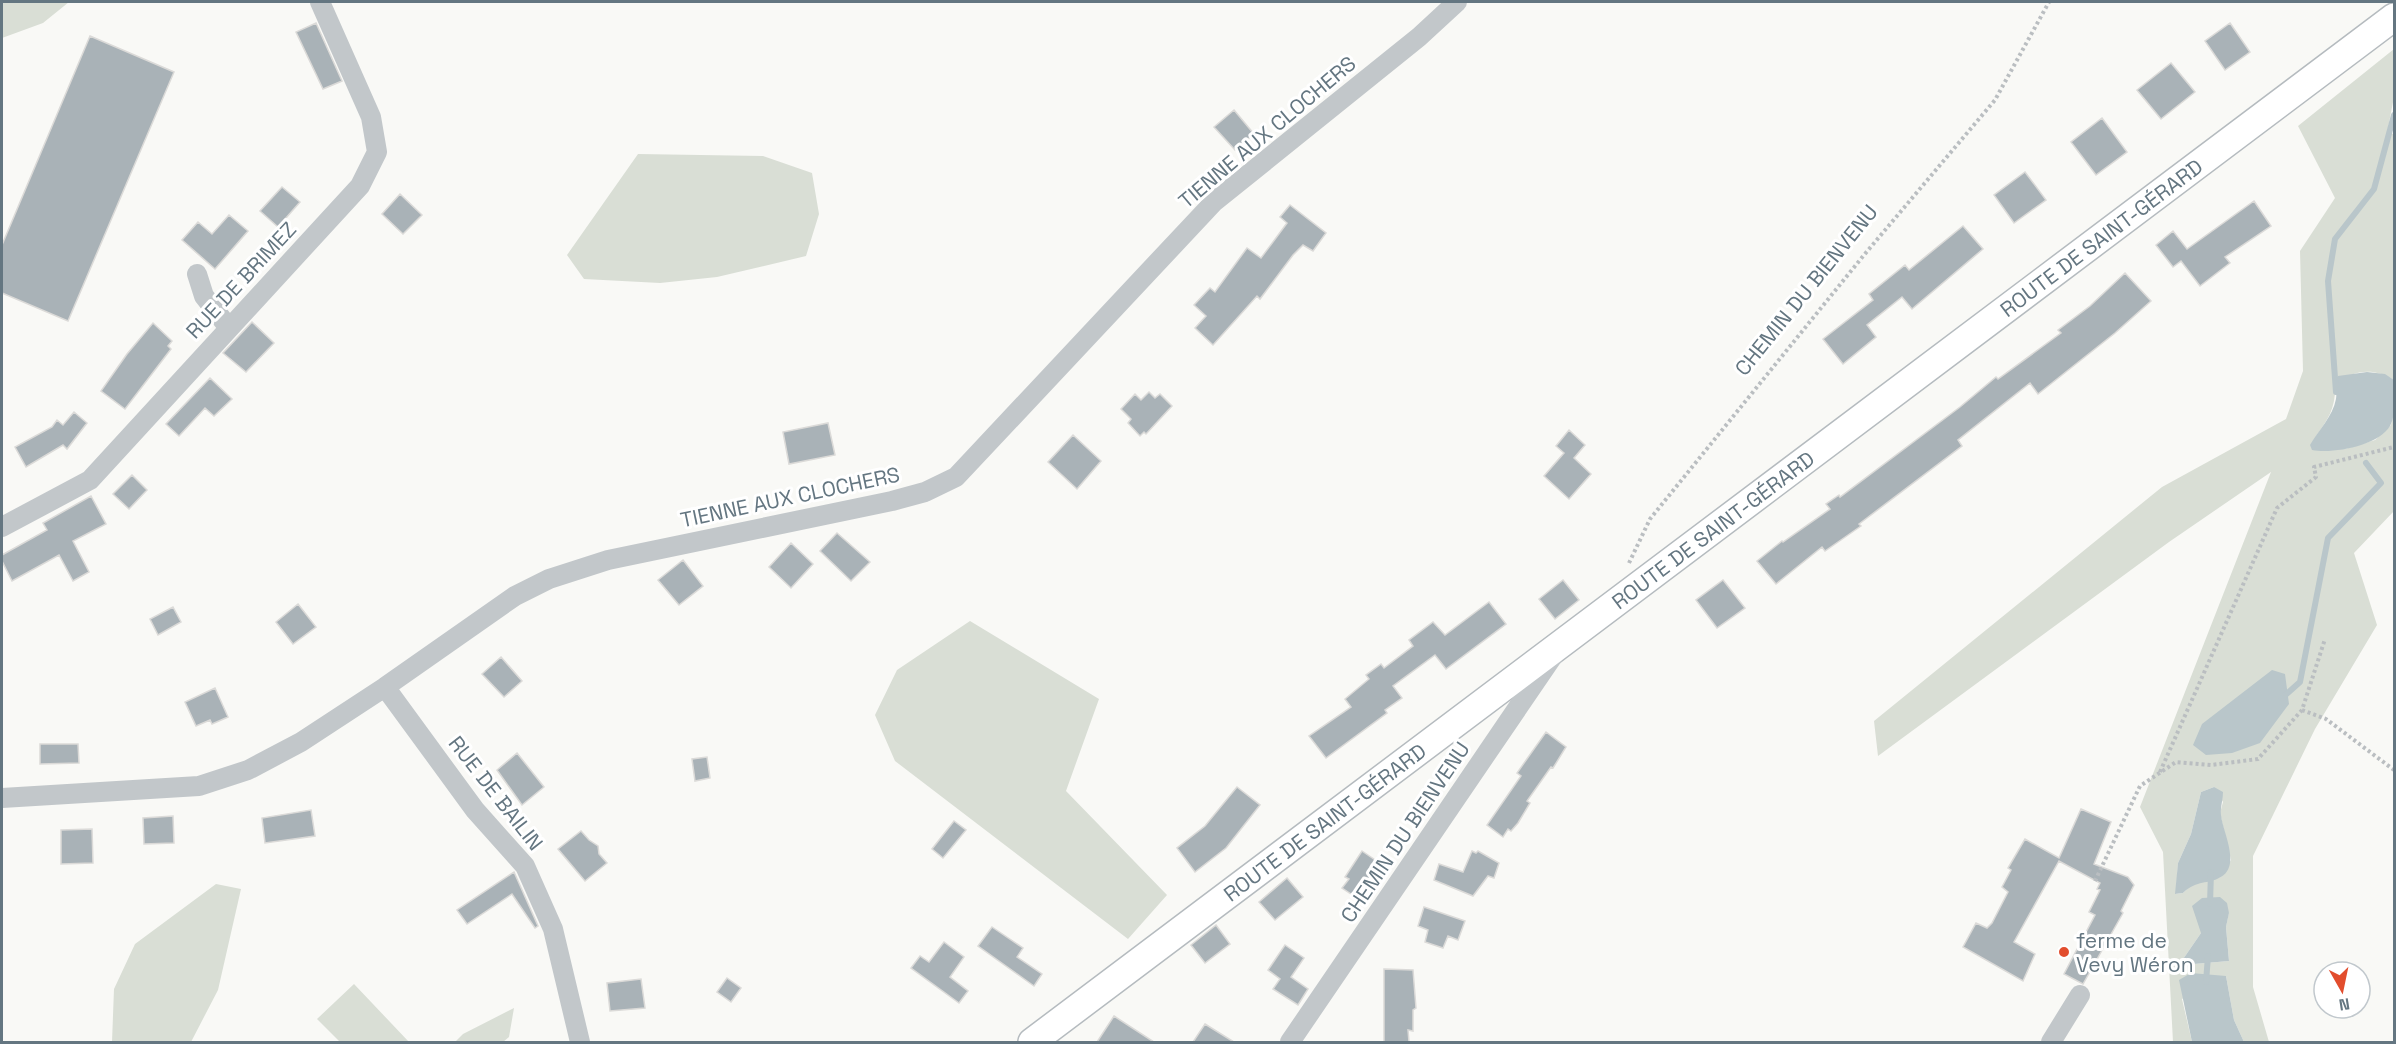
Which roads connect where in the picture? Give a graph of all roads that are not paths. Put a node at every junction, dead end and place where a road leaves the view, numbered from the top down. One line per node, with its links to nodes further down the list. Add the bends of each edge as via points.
1 (320, 2): 5 (street, RUE DE BRIMEZ, via 371,117 377,152 360,186)
2 (1457, 2): 8 (street, TIENNE AUX CLOCHERS, via 1214,202 956,477 925,492 892,501 608,560 549,579 515,596)
3 (2394, 17): 7 (main road, ROUTE DE SAINT-GÉRARD)
4 (196, 274): 5 (street, via 204,296)
5 (229, 328): 6 (street, RUE DE BRIMEZ, via 90,480)
6 (2, 527)
7 (1559, 647): 12 (main road, ROUTE DE SAINT-GÉRARD); 13 (street, CHEMIN DU BIENVENU)
8 (385, 687): 9 (street, TIENNE AUX CLOCHERS, via 280,753 248,770 199,786); 11 (street, RUE DE BAILIN, via 475,810 525,866 553,929)
9 (2, 798)
10 (2080, 994): 14 (street)
11 (580, 1042)
12 (1032, 1042)
13 (1290, 1042)
14 (2051, 1042)

